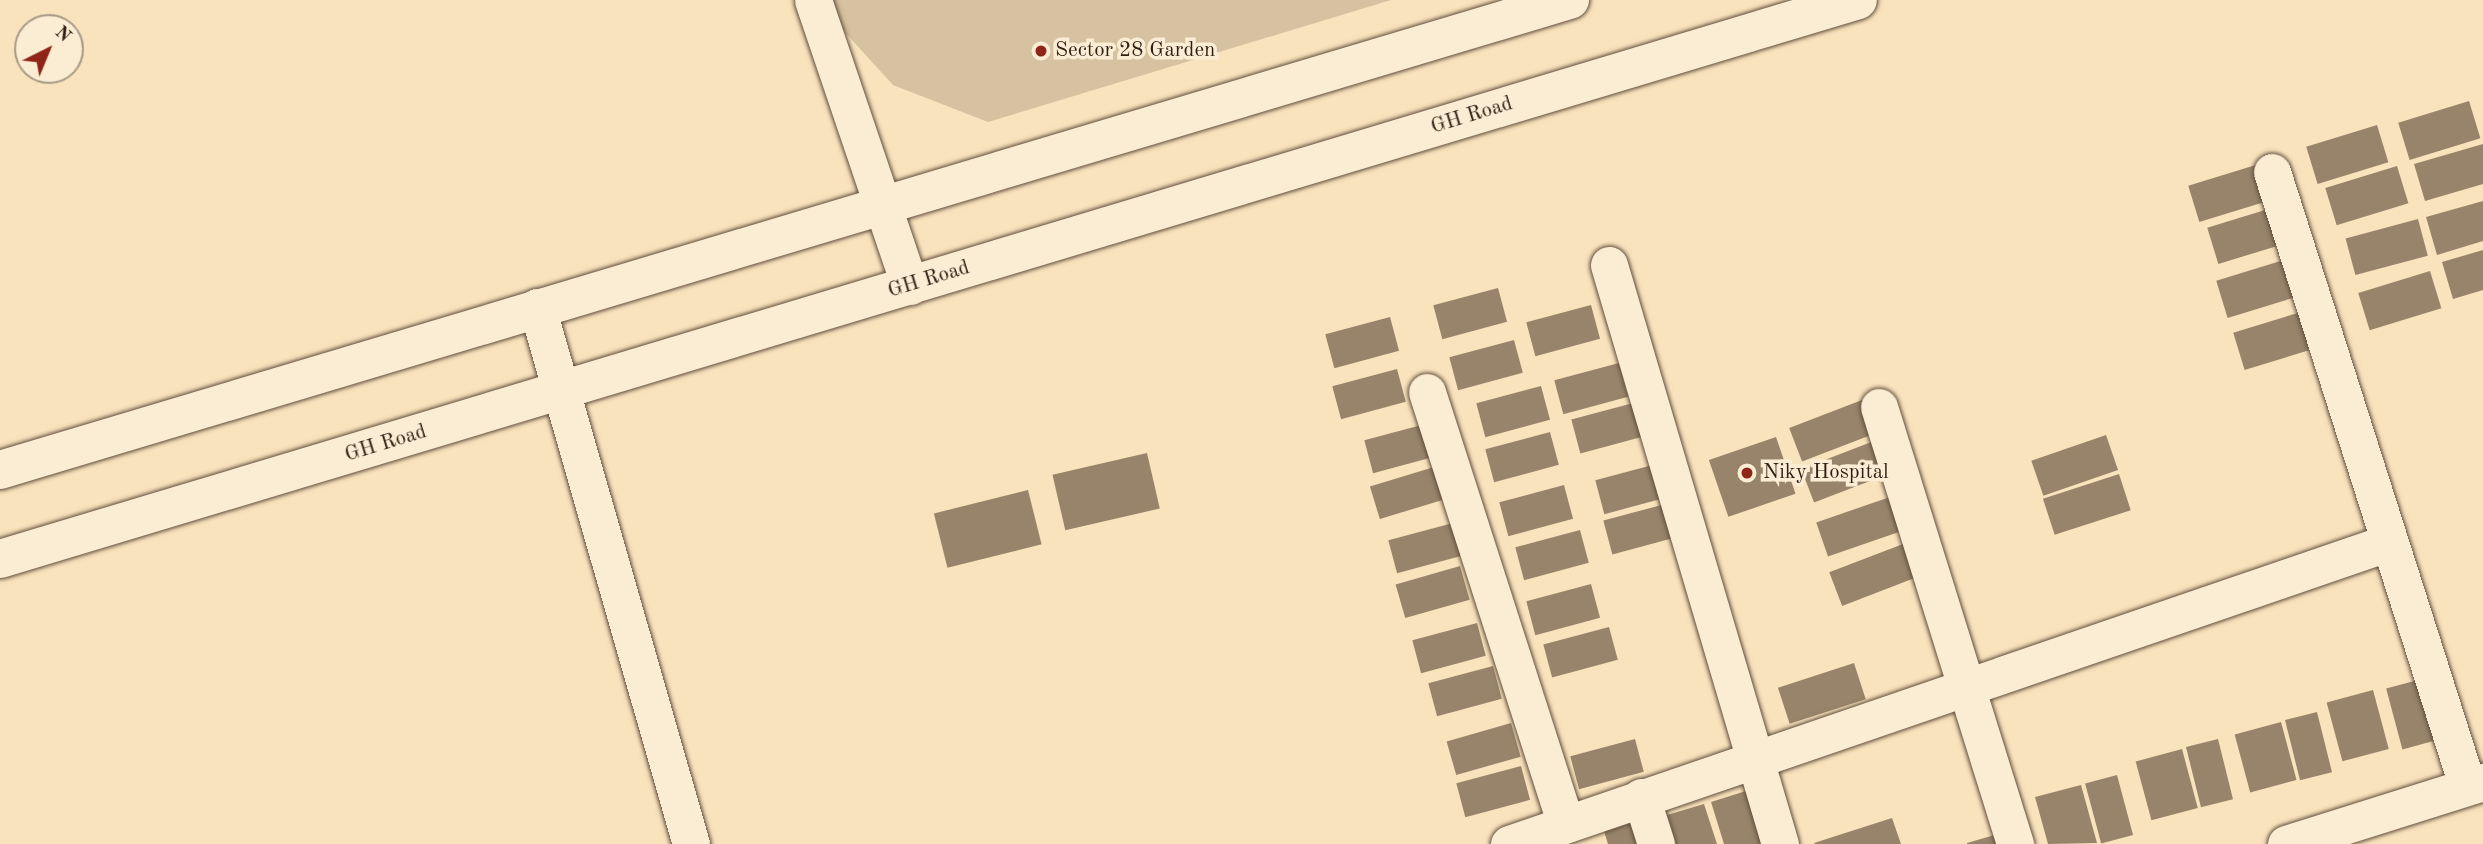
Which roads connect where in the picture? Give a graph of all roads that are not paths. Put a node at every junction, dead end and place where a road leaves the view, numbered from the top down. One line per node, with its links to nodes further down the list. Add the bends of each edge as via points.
1 (813, 0): 5 (street)
2 (1570, 0): 5 (main road)
3 (1858, 0): 7 (main road, GH Road)
4 (2272, 172): 13 (street)
5 (881, 206): 7 (street); 8 (main road)
6 (1609, 265): 16 (street)
7 (910, 286): 9 (main road, GH Road)
8 (537, 307): 9 (street); 12 (main road)
9 (561, 392): 14 (main road, GH Road); 20 (street)
10 (1427, 392): 19 (street)
11 (1879, 407): 15 (street)
12 (0, 470)
13 (2387, 543): 15 (street); 17 (street)
14 (0, 559)
15 (1965, 688): 16 (street); 23 (street)
16 (1755, 757): 18 (street); 22 (street)
17 (2475, 783): 24 (street)
18 (1641, 797): 19 (street); 21 (street)
19 (1539, 836)
20 (691, 844)
21 (1656, 844)
22 (1780, 844)
23 (2015, 844)
24 (2286, 844)

